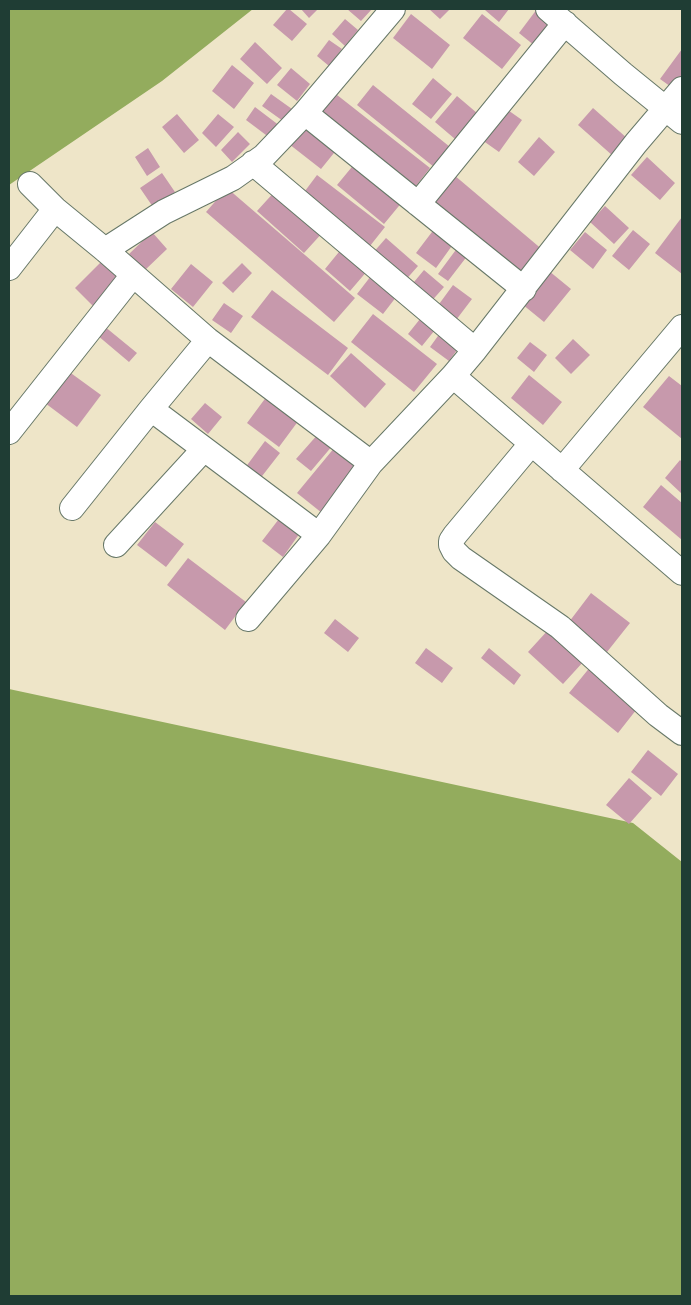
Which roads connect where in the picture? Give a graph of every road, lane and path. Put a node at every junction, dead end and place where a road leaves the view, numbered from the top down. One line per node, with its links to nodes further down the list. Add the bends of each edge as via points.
1 (393, 9): 4 (street)
2 (557, 16): 5 (street); 8 (street)
3 (682, 89): 5 (street)
4 (305, 113): 6 (street); 8 (street)
5 (674, 115): 13 (street, via 636,143)
6 (254, 163): 10 (street, via 233,178 164,212); 16 (street)
7 (30, 184): 9 (street)
8 (418, 204): 13 (street)
9 (55, 209): 10 (street); 11 (street)
10 (105, 250): 12 (street)
11 (9, 268)
12 (133, 275): 15 (street); 19 (street)
13 (524, 289): 16 (street)
14 (682, 326): 23 (street)
15 (208, 340): 18 (street); 22 (street)
16 (475, 350): 17 (street)
17 (453, 376): 20 (street); 22 (street)
18 (151, 409): 21 (street); 24 (street)
19 (9, 432)
20 (531, 444): 23 (street); 29 (street, via 455,535 451,546 462,558 560,628)
21 (204, 448): 25 (street); 26 (street)
22 (371, 463): 25 (street)
23 (562, 470): 27 (street)
24 (72, 508)
25 (319, 535): 28 (street)
26 (116, 545)
27 (681, 569)
28 (248, 619)
29 (682, 733)

